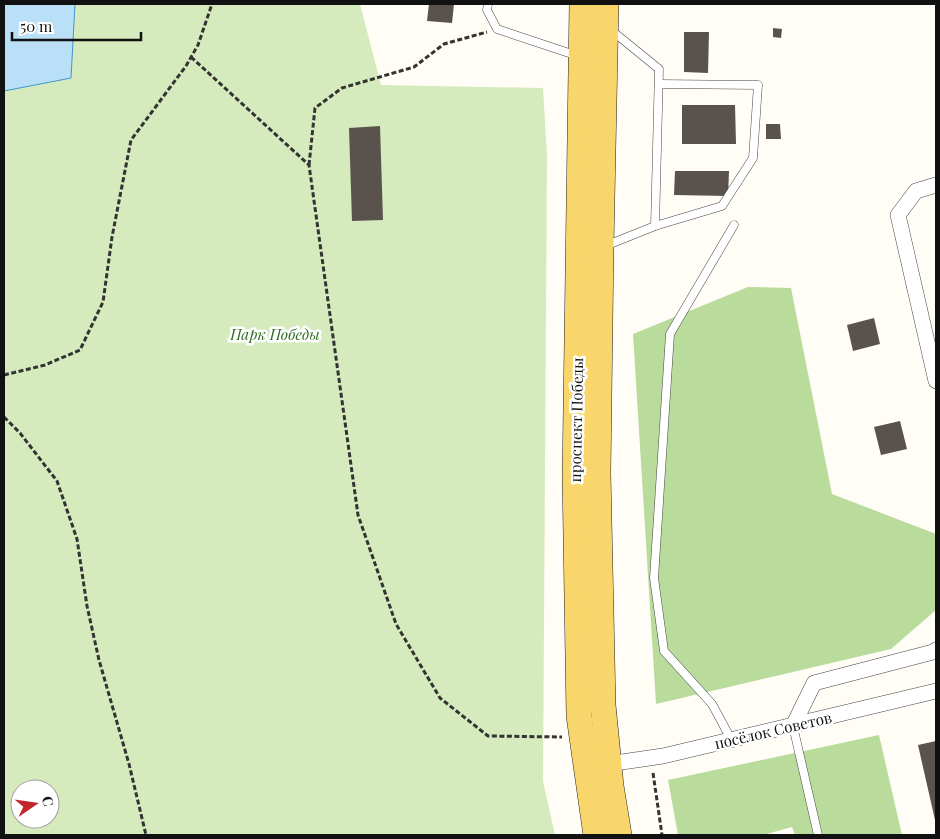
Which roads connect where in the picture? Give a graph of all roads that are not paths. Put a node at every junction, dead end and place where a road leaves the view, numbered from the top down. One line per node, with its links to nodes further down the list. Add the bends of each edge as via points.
1 (488, 4): 4 (lane, via 487,10 497,29)
2 (582, 4): 4 (main road, проспект Победы)
3 (606, 15): 5 (lane, via 659,69); 9 (main road, проспект Победы)
4 (581, 56): 15 (main road, проспект Победы, via 575,476 579,716 582,736)
5 (659, 84): 8 (lane); 8 (lane, via 758,85 753,158 722,206)
6 (936, 185): 10 (street, via 916,190 898,215)
7 (734, 225): 14 (lane, via 670,334 654,578 664,651 712,704)
8 (655, 226): 9 (lane)
9 (601, 247): 15 (main road, проспект Победы, via 599,492 603,705)
10 (936, 381)
11 (936, 650): 13 (street, via 814,683)
12 (936, 691): 13 (street, посёлок Советов)
13 (793, 726): 14 (street, посёлок Советов); 18 (lane)
14 (732, 740): 15 (street, посёлок Советов)
15 (597, 766): 16 (main road, проспект Победы); 17 (main road, проспект Победы)
16 (596, 835)
17 (619, 835)
18 (818, 835)

